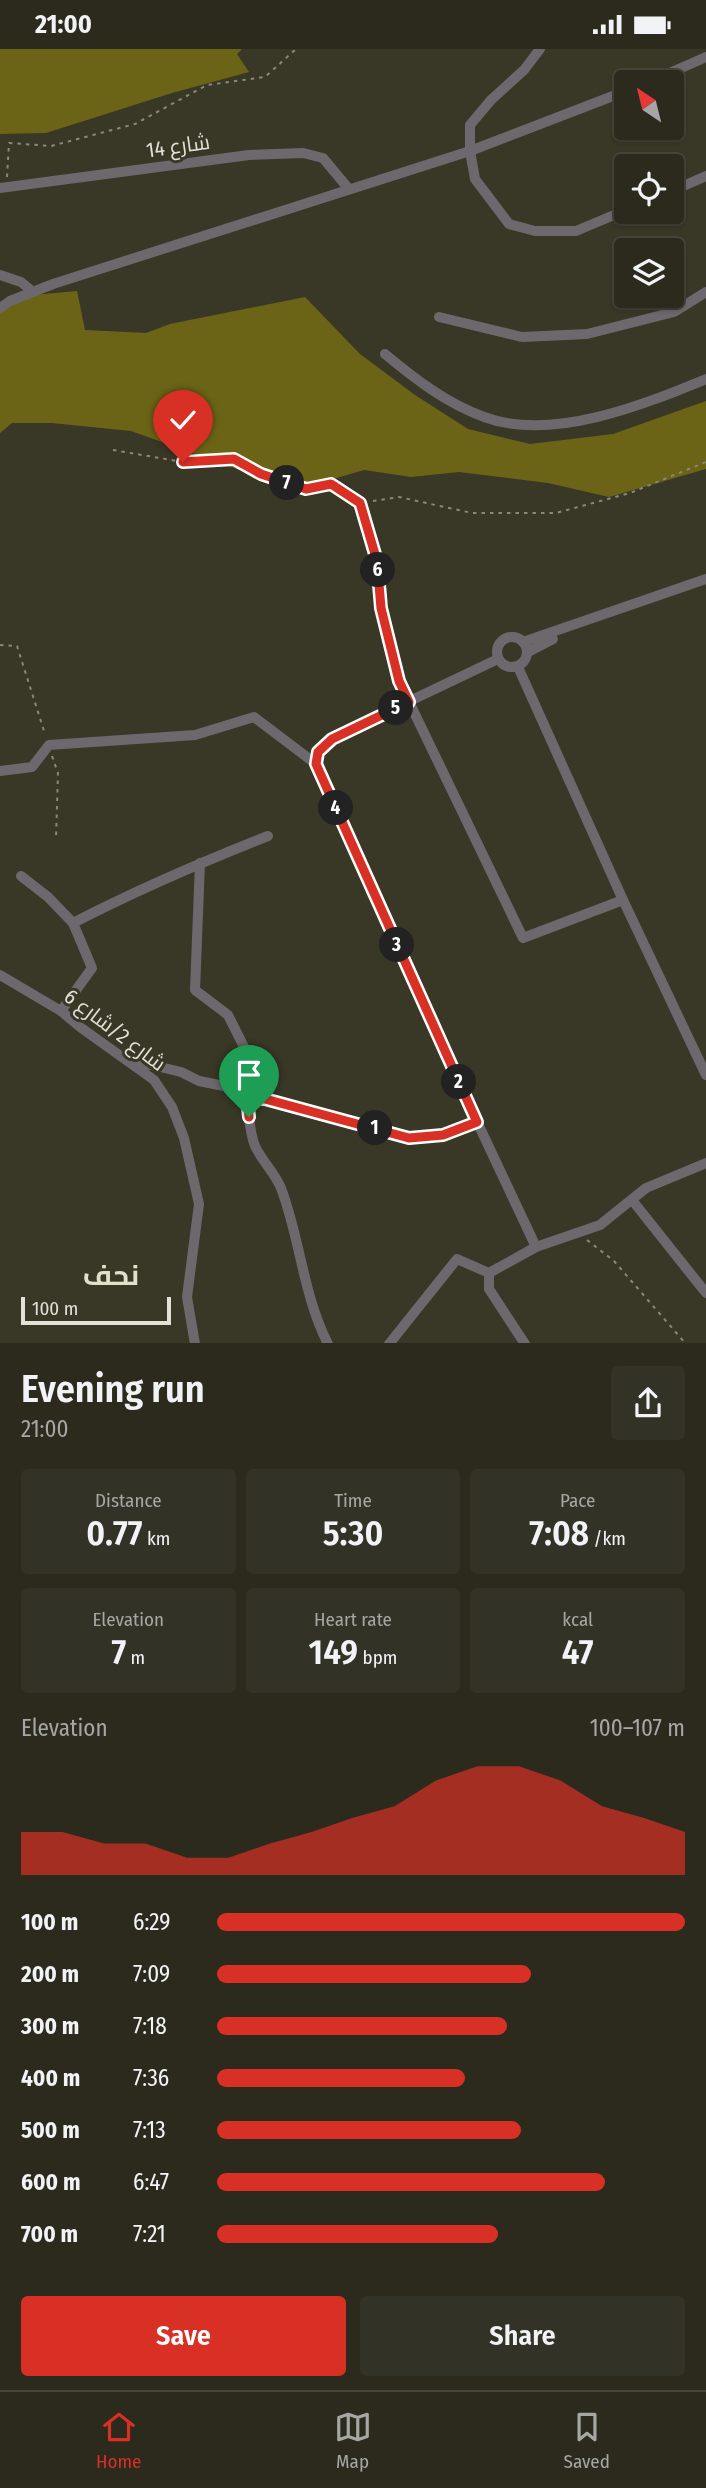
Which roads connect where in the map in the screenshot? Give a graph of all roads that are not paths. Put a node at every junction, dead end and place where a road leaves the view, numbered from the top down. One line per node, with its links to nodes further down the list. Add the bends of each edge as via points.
1 (540, 49): 5 (street, via 470,125)
2 (706, 57): 3 (street)
3 (676, 70)
4 (614, 96): 5 (street)
5 (470, 151): 9 (street); 10 (street, via 475,179 509,224 535,231 576,231)
6 (706, 176): 7 (street)
7 (684, 186)
8 (4, 188): 9 (street, شارع 14, via 249,155 303,153 323,158)
9 (348, 188): 12 (street)
10 (614, 215)
11 (0, 275): 12 (street)
12 (33, 292): 14 (street)
13 (706, 292): 15 (street, via 674,312 587,334 522,337)
14 (0, 308)
15 (439, 317)
16 (385, 354): 17 (street, via 461,407 486,418 538,425 614,413)
17 (706, 379)
18 (360, 503): 26 (street, via 377,561 381,608 399,681)
19 (706, 572): 22 (street, via 581,617)
20 (706, 579): 22 (street)
21 (706, 585): 23 (street)
22 (542, 637): 23 (street)
23 (526, 647): 24 (street, via 514,637 505,639 499,645); 25 (street, via 525,661)
24 (498, 659): 25 (street, via 504,666); 26 (street)
25 (518, 667): 32 (street)
26 (409, 702): 27 (street, via 332,739 318,752); 32 (street, via 523,938)
27 (316, 764): 28 (street, via 254,717 195,735 49,745 32,768); 40 (street)
28 (0, 771)
29 (268, 836): 30 (street)
30 (200, 863): 33 (street); 39 (street, via 195,990 228,1015)
31 (21, 876): 33 (street)
32 (623, 900): 37 (street)
33 (73, 923): 35 (street, via 92,968)
34 (0, 975): 35 (street, شارع 2/شارع 6)
35 (61, 1011): 36 (street, شارع 2/شارع 6)
36 (132, 1064): 38 (street, via 181,1072 229,1087); 46 (street, شارع 2/شارع 6, via 154,1080 172,1107 199,1204 187,1297)
37 (706, 1075)
38 (247, 1098): 39 (street); 47 (street, via 251,1133 280,1185 318,1324)
39 (265, 1099): 40 (street, via 409,1138 443,1135)
40 (477, 1122): 43 (street)
41 (706, 1163): 42 (street, via 646,1188)
42 (632, 1200): 43 (street, via 600,1225); 45 (street)
43 (536, 1247): 44 (street)
44 (489, 1273): 48 (street, via 457,1259); 49 (street, via 489,1289)
45 (706, 1293)
46 (195, 1343)
47 (328, 1343)
48 (389, 1343)
49 (525, 1343)

